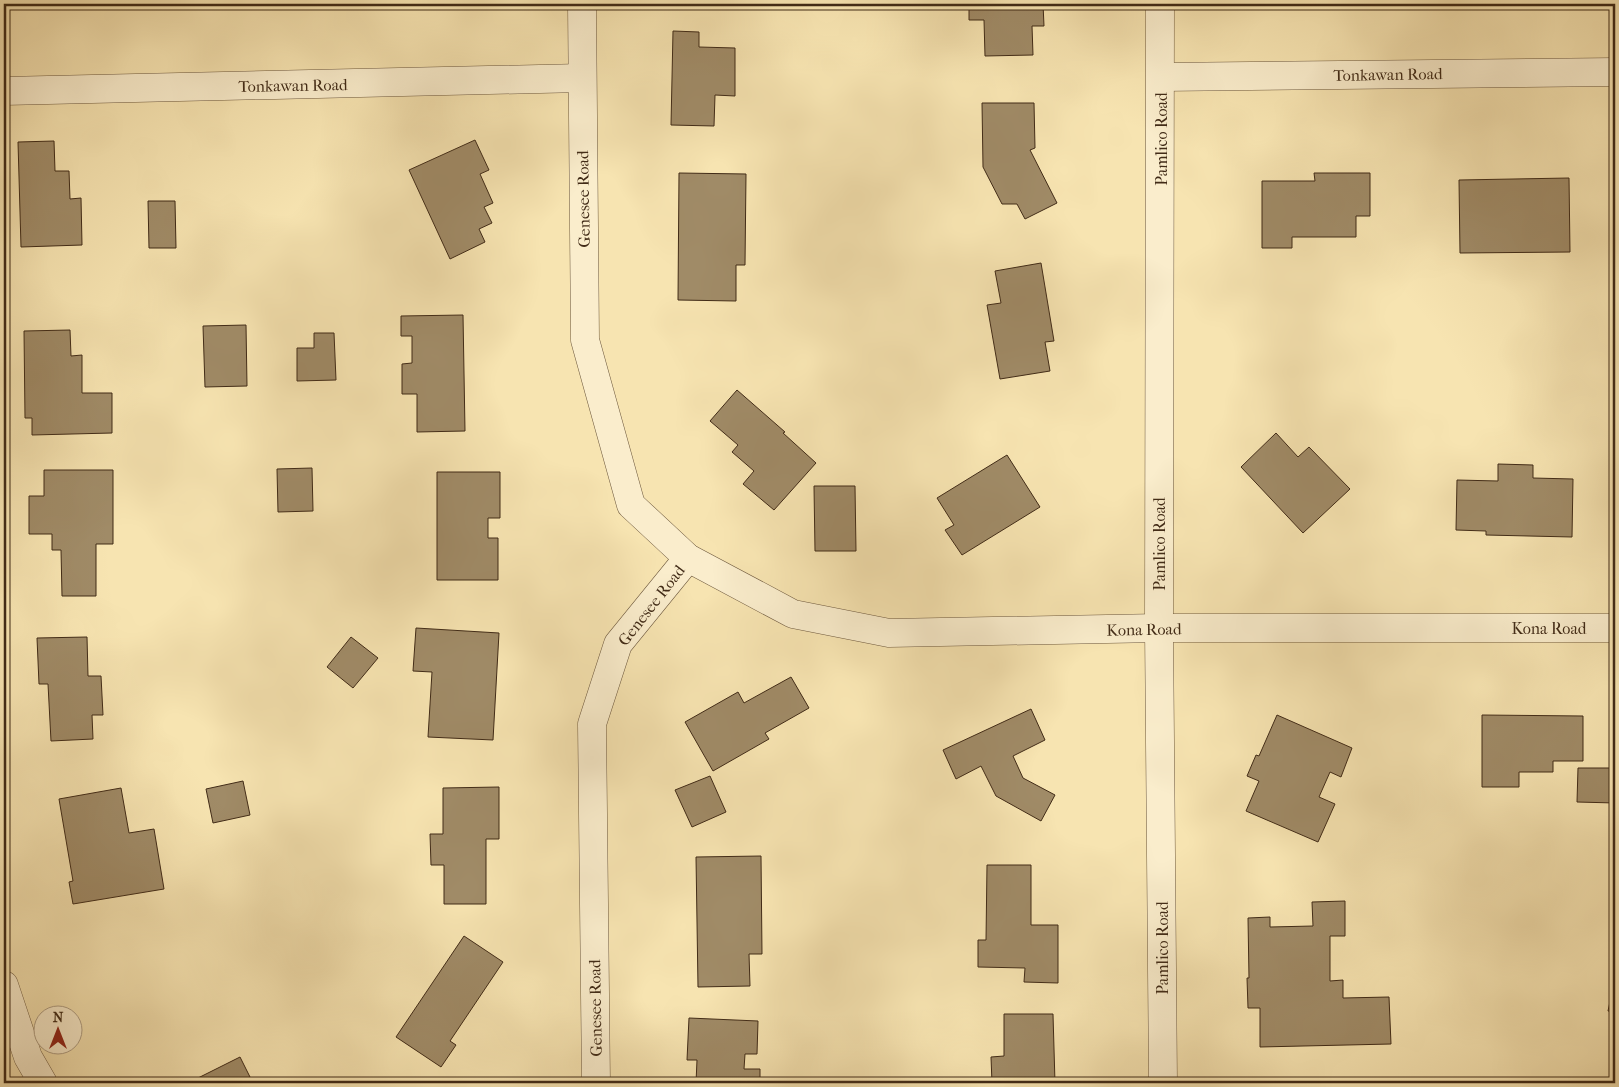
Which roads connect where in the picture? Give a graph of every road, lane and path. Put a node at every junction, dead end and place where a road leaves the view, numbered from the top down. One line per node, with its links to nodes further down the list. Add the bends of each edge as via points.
1 (582, 4): 5 (street, Genesee Road)
2 (1160, 4): 4 (street, Pamlico Road)
3 (1615, 72): 4 (street, Tonkawan Road)
4 (1161, 77): 8 (street, Pamlico Road)
5 (582, 78): 6 (street, Tonkawan Road); 7 (street, Genesee Road, via 585,340 630,504)
6 (4, 91)
7 (688, 558): 8 (street, Kona Road, via 793,614 889,632); 12 (street, Genesee Road, via 618,644 592,724)
8 (1159, 628): 9 (street, Kona Road); 13 (street, Pamlico Road)
9 (1615, 628)
10 (4, 985): 11 (street, via 28,1057)
11 (42, 1083)
12 (596, 1083)
13 (1163, 1083)

